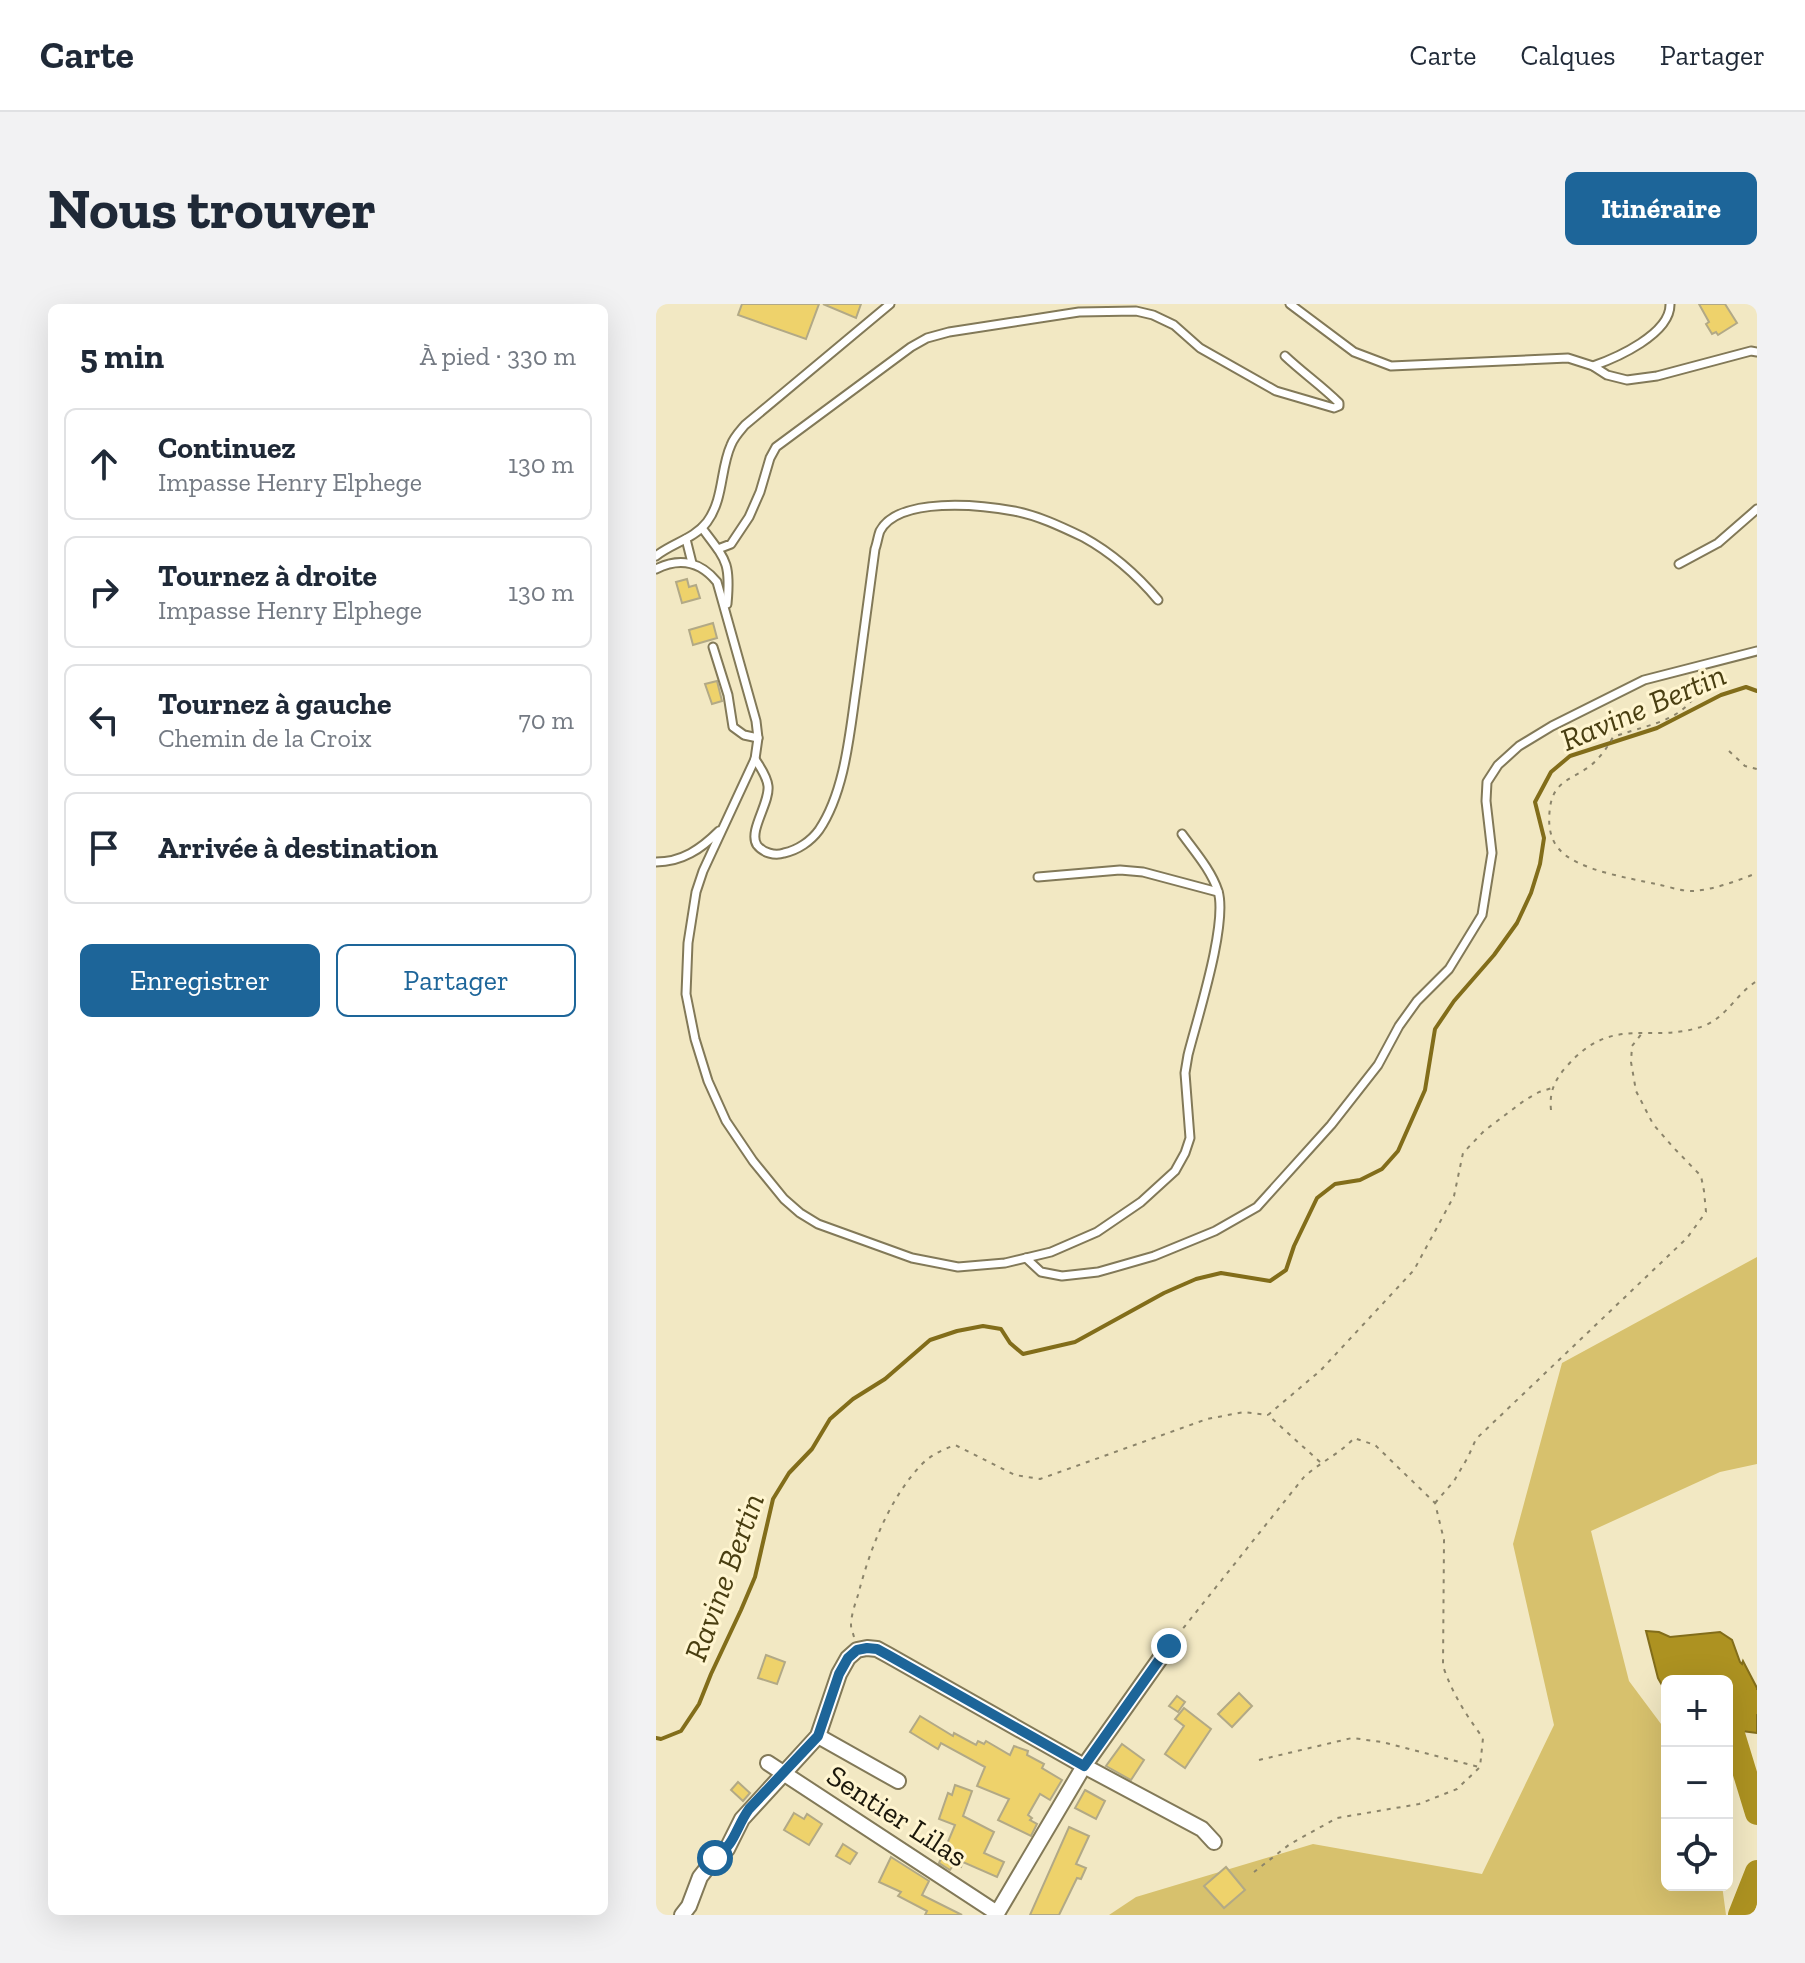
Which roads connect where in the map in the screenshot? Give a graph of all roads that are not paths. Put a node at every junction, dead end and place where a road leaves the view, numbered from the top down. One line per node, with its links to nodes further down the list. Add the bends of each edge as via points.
1 (890, 304): 8 (lane, via 736,435 717,504)
2 (1290, 304): 6 (lane, via 1354,352 1391,366 1568,358)
3 (1670, 304): 6 (lane, via 1664,323 1649,336 1619,357)
4 (1757, 352): 6 (lane, via 1627,380)
5 (1285, 356): 10 (lane, via 1339,406 1276,391 1200,348 1174,325 1136,311 1070,313 938,334 911,347 776,447 749,517 731,544)
6 (1593, 366)
7 (1757, 509): 13 (lane, via 1718,543)
8 (702, 528): 9 (lane); 10 (lane)
9 (686, 539): 11 (lane); 12 (lane)
10 (718, 549): 16 (lane, via 729,575)
11 (656, 556)
12 (692, 563): 14 (lane); 16 (lane, via 717,582)
13 (1679, 564)
14 (656, 569)
15 (1158, 600): 20 (lane, via 1111,555 1053,524 1016,511 951,505 911,510 881,530 846,760 830,810 818,831 795,850 769,854 755,840 768,785)
16 (726, 611): 19 (lane)
17 (713, 647): 19 (lane, via 733,727)
18 (1757, 651): 26 (lane, via 1644,680 1552,726 1498,765 1487,782 1492,853 1482,915 1449,969 1399,1026 1378,1065 1257,1207 1154,1256 1098,1272 1041,1272)
19 (758, 738): 20 (lane)
20 (755, 759): 21 (lane)
21 (723, 827): 23 (lane, via 691,854); 26 (lane, via 696,892 686,994 708,1081 753,1161 784,1199 818,1224 898,1254 958,1267)
22 (1182, 834): 25 (lane)
23 (656, 862)
24 (1038, 877): 25 (lane, via 1120,870)
25 (1218, 892): 26 (lane, via 1216,945 1185,1073 1190,1138 1185,1153 1175,1171 1141,1202 1097,1232)
26 (1026, 1258)
27 (1169, 1646): 30 (street)
28 (818, 1736): 30 (street, via 848,1658 857,1650 877,1649); 31 (street); 32 (street)
29 (768, 1763): 31 (street, Sentier Lilas)
30 (1084, 1766): 33 (street, via 1202,1829); 34 (street)
31 (784, 1773): 34 (street, Sentier Lilas); 35 (street, via 700,1877)
32 (898, 1781)
33 (1214, 1842)
34 (997, 1914)
35 (682, 1915)

